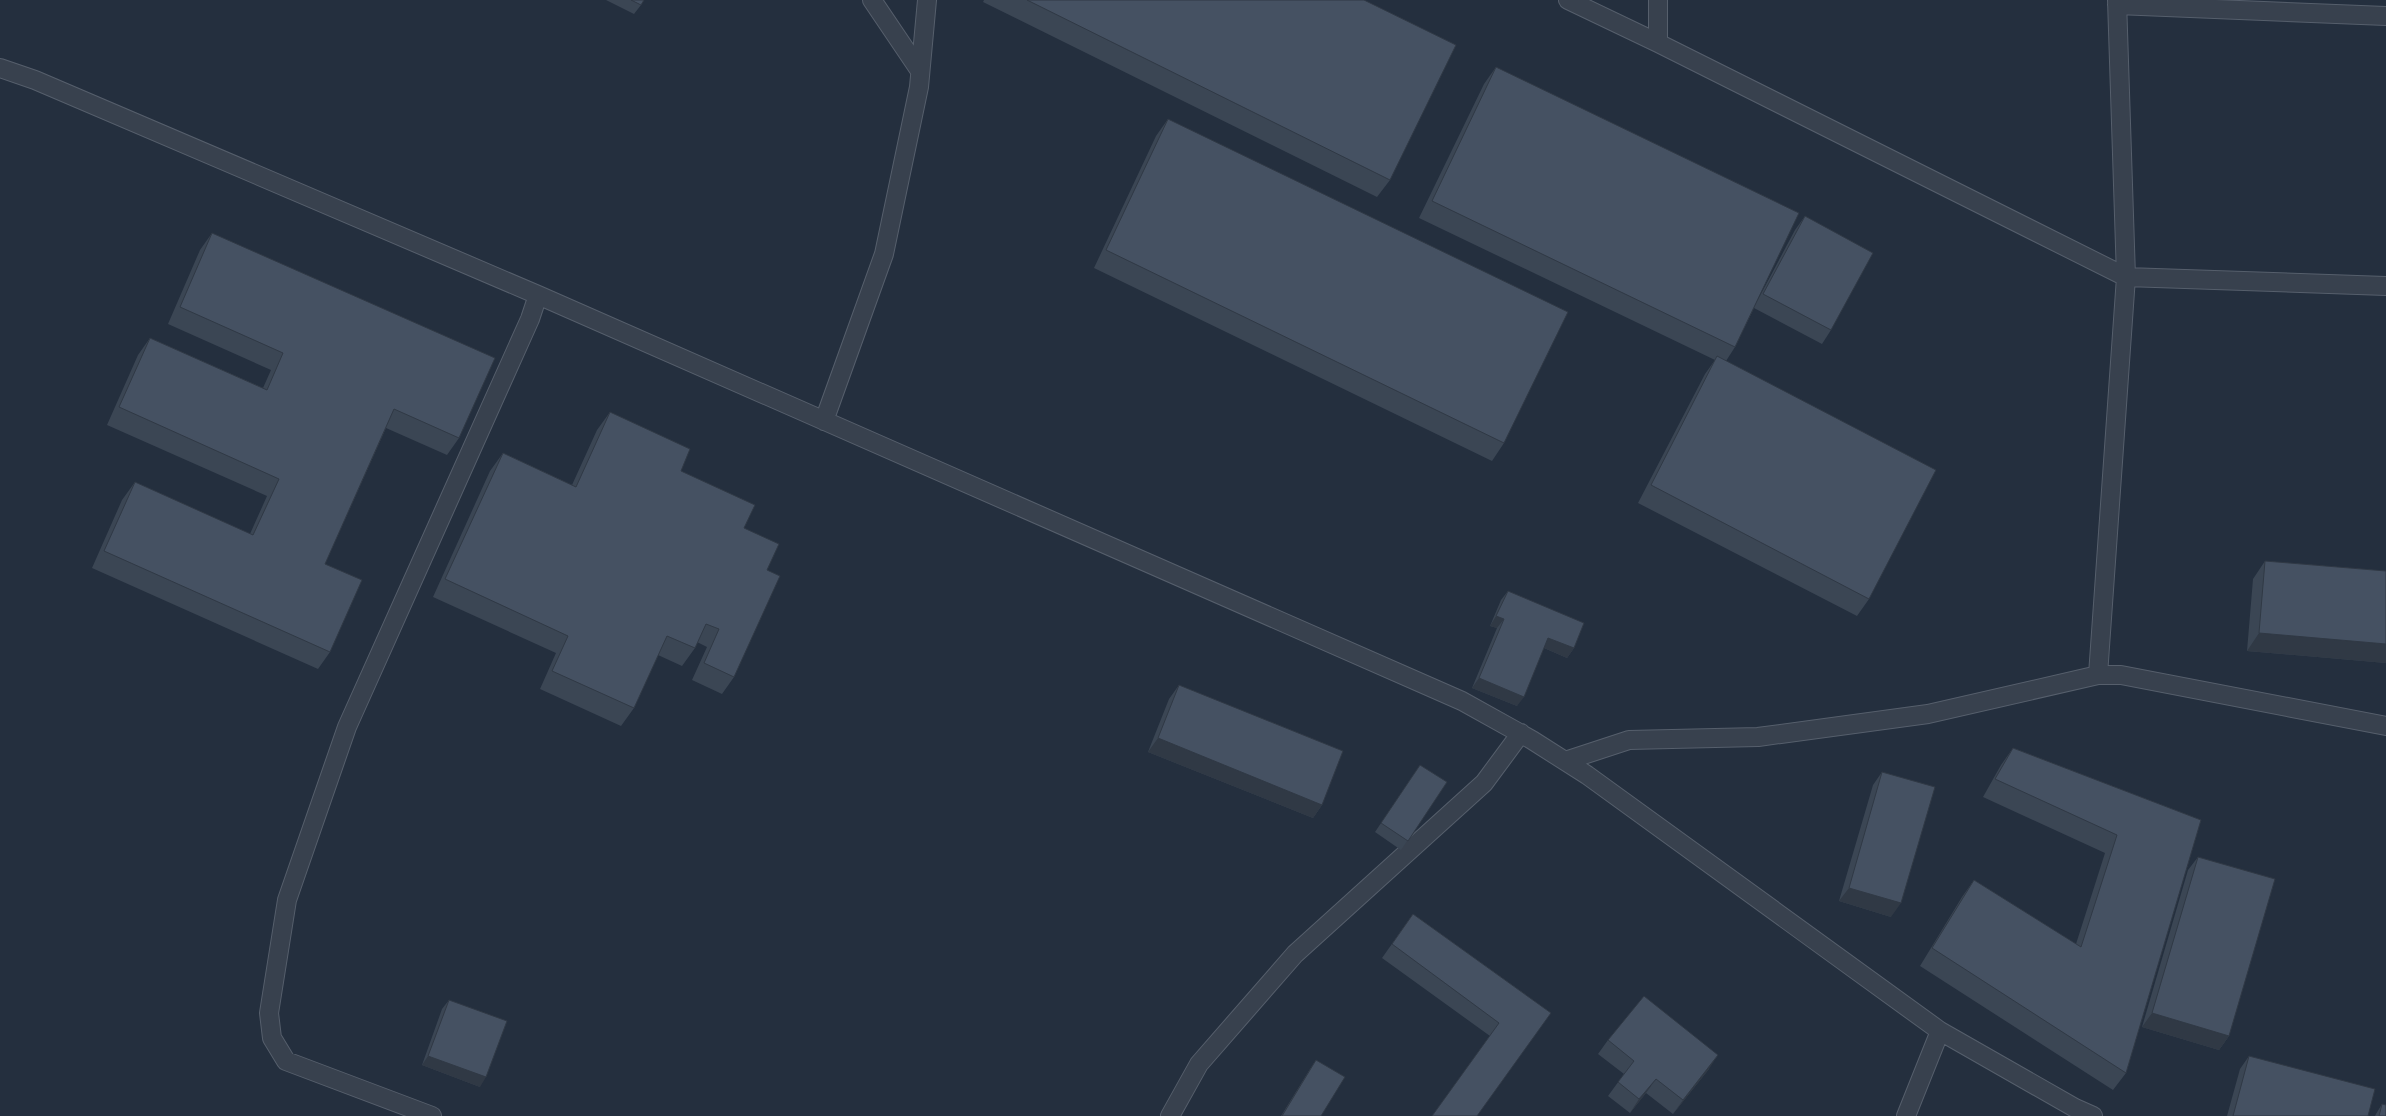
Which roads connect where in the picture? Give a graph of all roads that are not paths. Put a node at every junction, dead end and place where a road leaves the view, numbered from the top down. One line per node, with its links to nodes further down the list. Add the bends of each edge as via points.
1 (872, 0): 9 (lane)
2 (927, 0): 9 (lane)
3 (1568, 0): 7 (lane)
4 (1658, 0): 7 (lane)
5 (2117, 3): 6 (lane); 10 (lane)
6 (2386, 16)
7 (1658, 43): 10 (lane)
8 (0, 68): 12 (lane, via 35,80 259,174)
9 (920, 71): 13 (lane, via 919,87 884,254)
10 (2126, 277): 11 (lane); 14 (lane)
11 (2386, 286)
12 (538, 295): 13 (lane); 19 (lane, via 530,319 347,727 287,900 269,1013 272,1038 286,1061)
13 (824, 421): 16 (lane, via 1462,701)
14 (2098, 675): 15 (lane, via 2121,675); 17 (lane, via 1928,714 1758,737 1629,740)
15 (2386, 726)
16 (1521, 733): 17 (lane); 20 (lane, via 1484,783 1295,954 1199,1064)
17 (1565, 761): 18 (lane)
18 (1940, 1031): 21 (lane); 22 (lane)
19 (432, 1116)
20 (1170, 1116)
21 (1906, 1116)
22 (2093, 1116)

